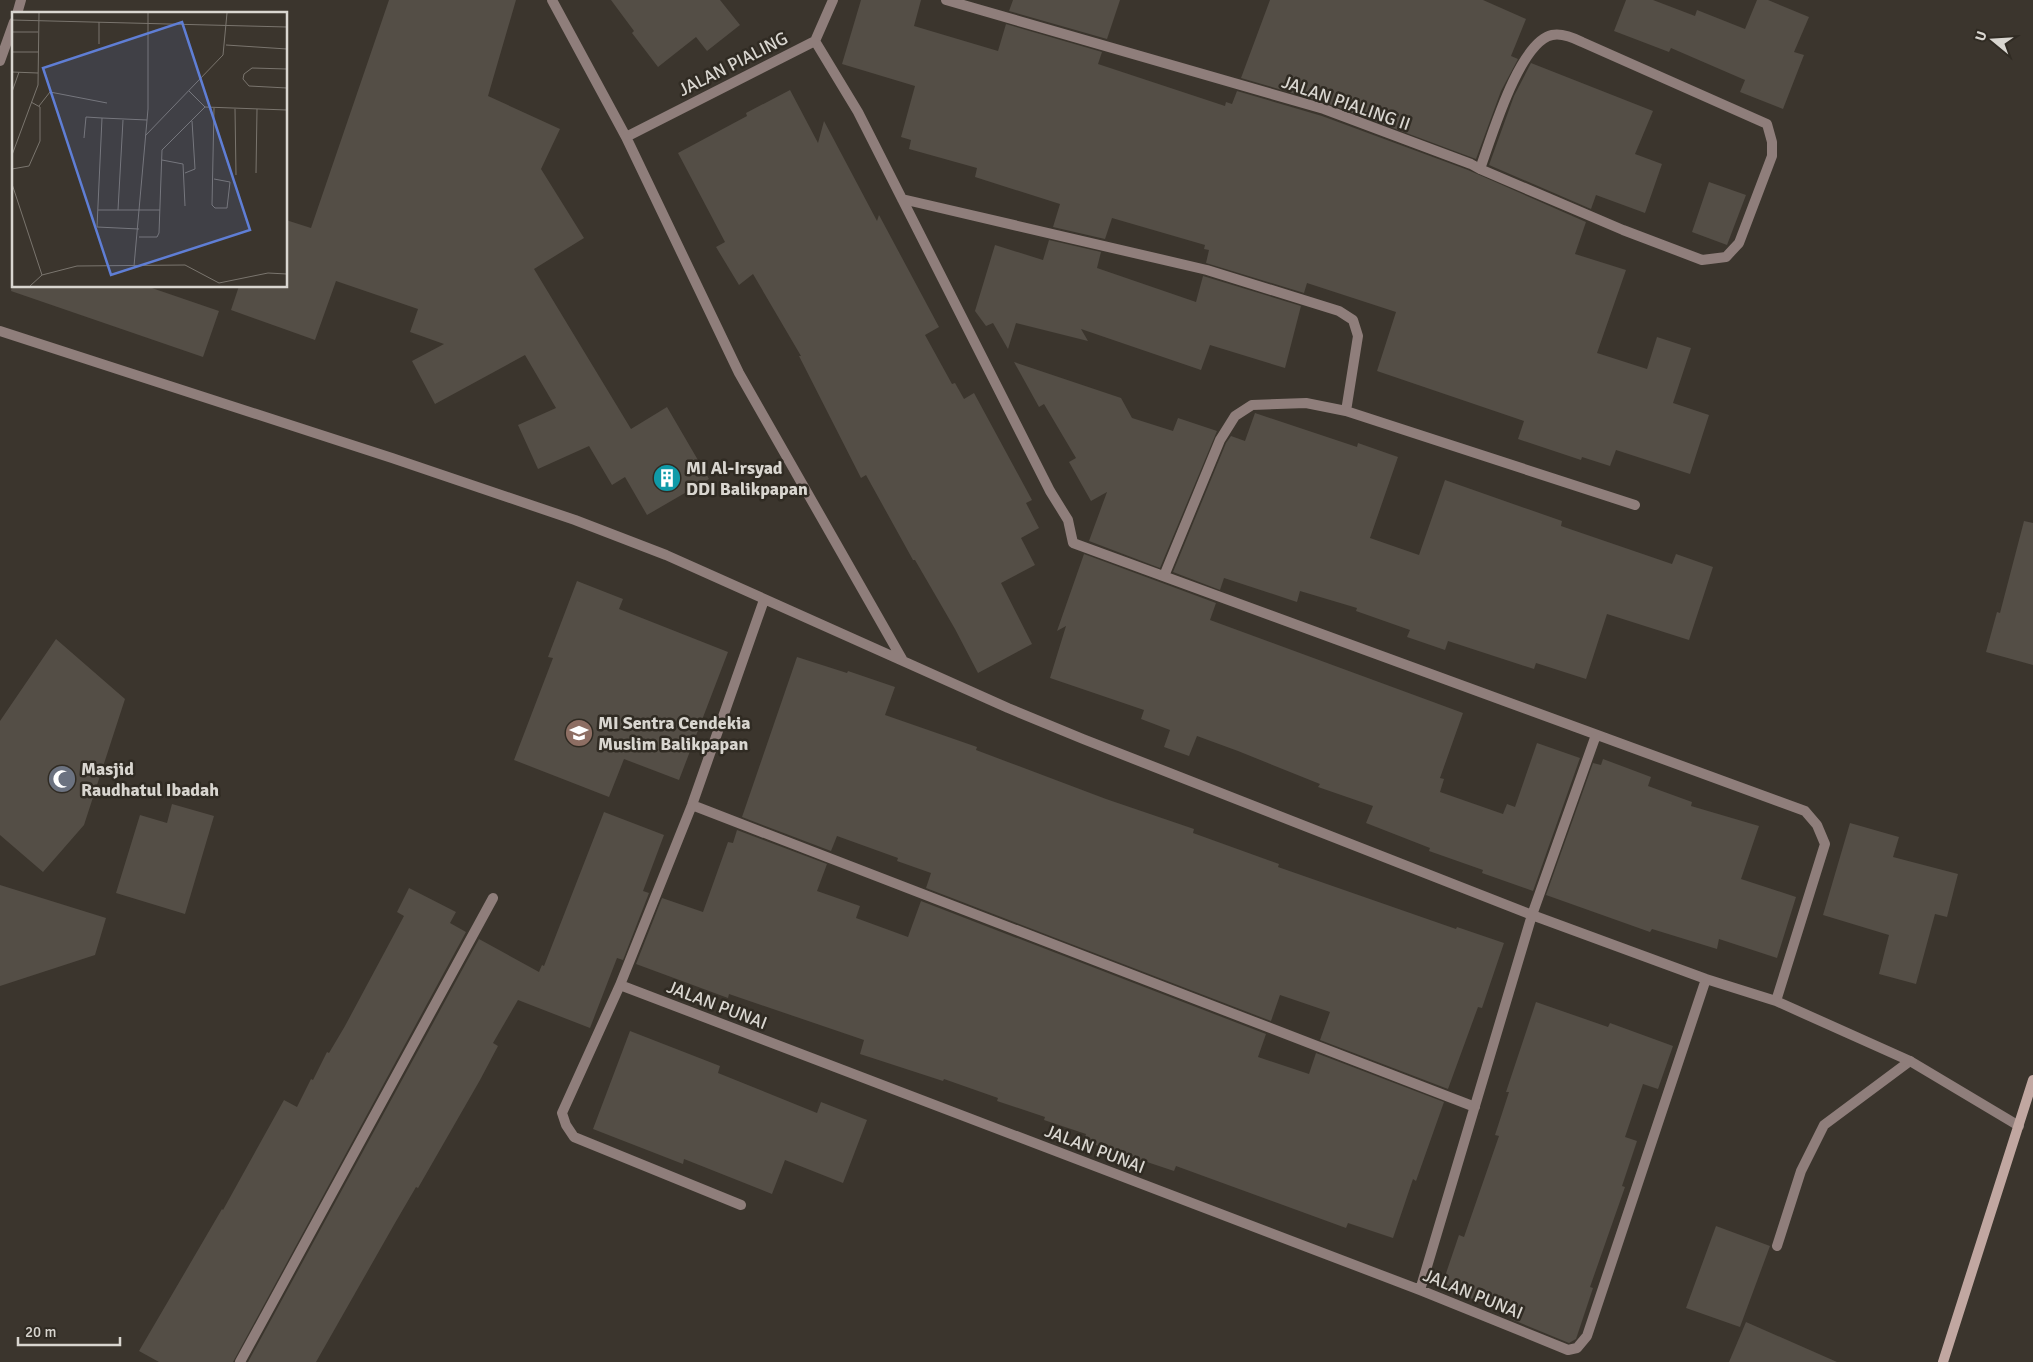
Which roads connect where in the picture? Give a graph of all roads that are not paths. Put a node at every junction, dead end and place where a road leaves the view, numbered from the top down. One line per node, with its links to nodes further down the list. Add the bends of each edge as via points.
1 (552, 0): 7 (street)
2 (833, 0): 5 (street, JALAN PIALING)
3 (946, 0): 8 (street, JALAN PIALING II, via 1324,109)
4 (12, 28): 6 (street)
5 (815, 41): 7 (street, JALAN PIALING); 9 (street, via 858,112)
6 (0, 61)
7 (626, 137): 15 (street, via 742,380)
8 (1480, 168): 8 (street, JALAN PIALING II, via 1523,62 1536,44 1552,35 1569,37 1767,124 1772,142 1772,156 1739,243 1726,257 1702,260 1623,230)
9 (902, 199): 11 (street, via 1208,270 1339,311 1352,320 1358,336); 13 (street, via 1050,491 1068,520 1073,543)
10 (0, 331): 14 (street, via 575,520 681,561)
11 (1346, 411): 12 (street); 13 (street, via 1306,403 1252,405 1235,416 1220,440)
12 (1635, 505)
13 (1164, 576): 16 (street)
14 (764, 600): 15 (street); 17 (street)
15 (902, 659): 19 (street, via 1083,739)
16 (1596, 735): 19 (street); 22 (street, via 1805,811 1816,824 1825,844)
17 (692, 805): 21 (street); 25 (street)
18 (493, 898): 30 (street)
19 (1532, 914): 20 (street); 25 (street)
20 (1706, 979): 22 (street); 29 (street, JALAN PUNAI, via 1586,1336 1577,1348 1568,1350)
21 (620, 985): 27 (street, via 562,1113 566,1125 574,1137); 29 (street, JALAN PUNAI)
22 (1776, 1001): 23 (street)
23 (1910, 1061): 26 (street); 28 (street, via 1824,1125 1801,1171)
24 (2033, 1080): 26 (street)
25 (1475, 1107): 29 (street)
26 (2019, 1126): 31 (street)
27 (742, 1205)
28 (1778, 1246)
29 (1420, 1290)
30 (240, 1362)
31 (1943, 1362)

